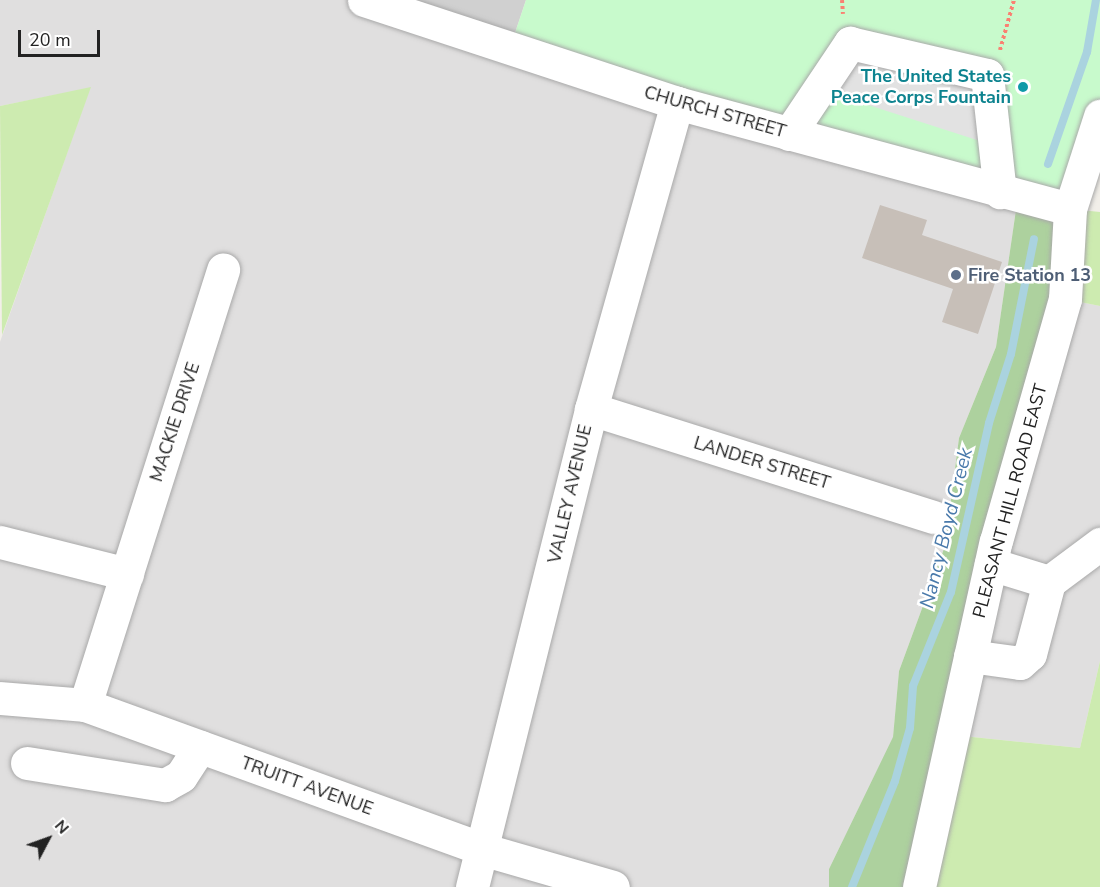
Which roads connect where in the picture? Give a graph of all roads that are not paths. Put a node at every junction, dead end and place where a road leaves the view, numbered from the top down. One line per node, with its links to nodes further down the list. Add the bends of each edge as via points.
1 (364, 0): 2 (street, CHURCH STREET)
2 (677, 103): 4 (street, CHURCH STREET); 8 (street, VALLEY AVENUE)
3 (1100, 116): 6 (street, PLEASANT HILL ROAD EAST)
4 (789, 134): 5 (street, CHURCH STREET); 5 (street, via 850,43 987,75)
5 (1000, 192): 6 (street, CHURCH STREET)
6 (1070, 209): 12 (street, PLEASANT HILL ROAD EAST, via 1065,300)
7 (224, 269): 13 (street, MACKIE DRIVE)
8 (591, 409): 9 (street, LANDER STREET); 20 (street, VALLEY AVENUE)
9 (933, 517)
10 (0, 542): 13 (street)
11 (1100, 544): 14 (street)
12 (991, 564): 14 (street); 15 (street, PLEASANT HILL ROAD EAST)
13 (127, 574): 17 (street, MACKIE DRIVE)
14 (1049, 582): 15 (street, via 1030,654 1020,663)
15 (970, 656): 23 (street, PLEASANT HILL ROAD EAST)
16 (0, 698): 17 (street, TRUITT AVENUE)
17 (85, 705): 18 (street, TRUITT AVENUE)
18 (200, 747): 19 (street, via 181,776 165,785); 20 (street, TRUITT AVENUE)
19 (27, 763)
20 (485, 850): 21 (street, VALLEY AVENUE); 22 (street, TRUITT AVENUE)
21 (472, 887)
22 (613, 887)
23 (919, 887)

